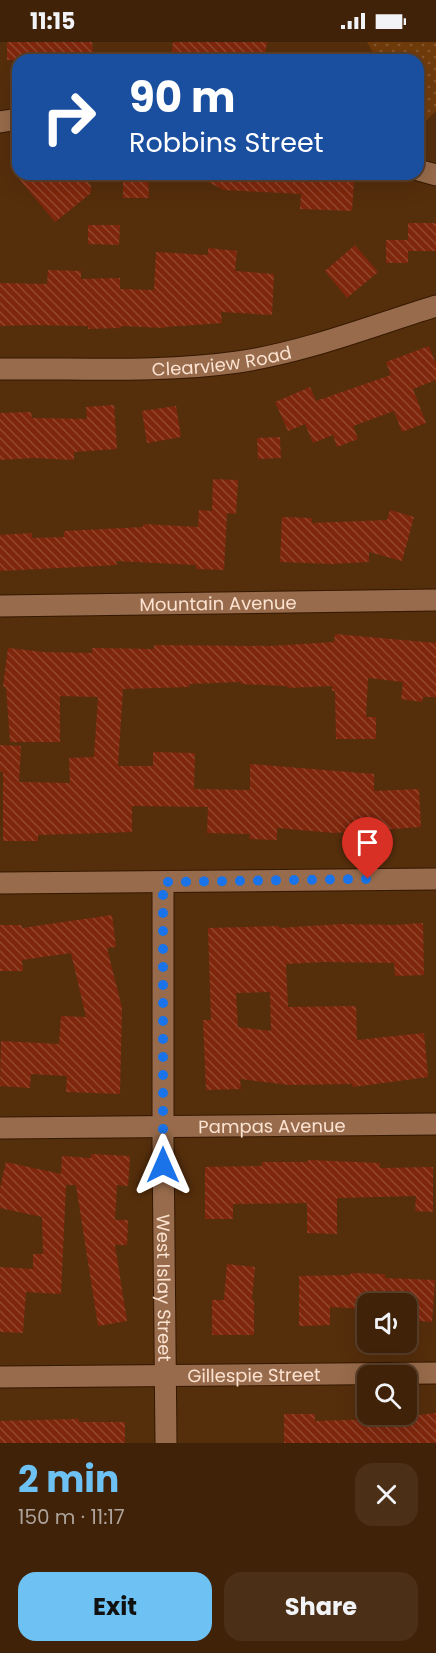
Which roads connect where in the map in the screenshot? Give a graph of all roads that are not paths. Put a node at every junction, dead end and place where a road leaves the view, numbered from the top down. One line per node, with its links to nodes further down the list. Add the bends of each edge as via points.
1 (436, 306): 2 (street, Clearview Road, via 321,342 238,362 182,367)
2 (0, 369)
3 (436, 600): 4 (street, Mountain Avenue)
4 (0, 606)
5 (436, 879): 6 (street)
6 (163, 882): 7 (street); 9 (street, West Islay Street)
7 (0, 883)
8 (436, 1124): 9 (street, Pampas Avenue)
9 (163, 1125): 10 (street, Pampas Avenue); 12 (street, West Islay Street)
10 (0, 1128)
11 (436, 1373): 12 (street, Gillespie Street)
12 (166, 1376): 13 (street, Gillespie Street); 14 (street, West Islay Street)
13 (0, 1377)
14 (166, 1443)

